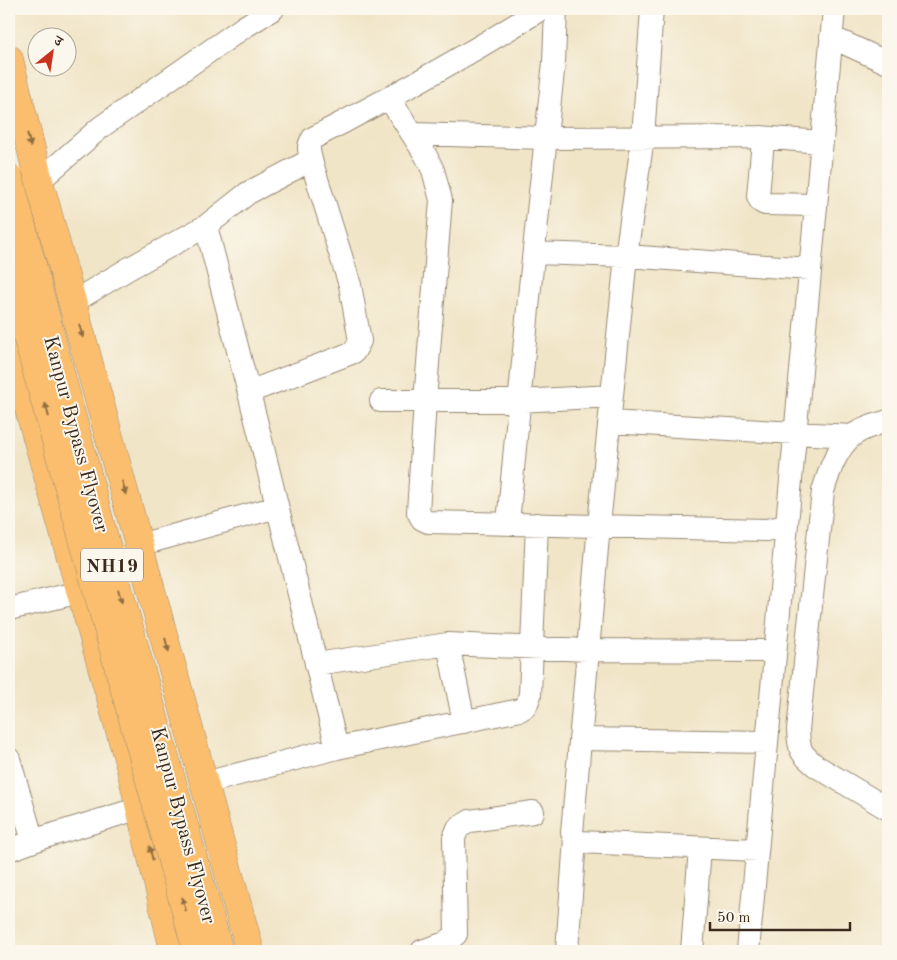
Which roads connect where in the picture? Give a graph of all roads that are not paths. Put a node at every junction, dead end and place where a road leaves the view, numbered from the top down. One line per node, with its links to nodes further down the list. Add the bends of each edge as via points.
1 (273, 9): 17 (street, via 101,127)
2 (540, 9): 9 (street)
3 (556, 9): 13 (street)
4 (652, 9): 12 (street)
5 (834, 9): 6 (street)
6 (831, 37): 8 (street); 14 (street)
7 (9, 59): 17 (main road, one-way to 17)
8 (888, 63)
9 (390, 98): 10 (street); 15 (street, via 312,138 308,148)
10 (412, 134): 13 (street); 32 (street, via 433,170 441,200)
11 (760, 136): 12 (street); 14 (street); 19 (street, via 763,142 758,196 761,202)
12 (643, 137): 13 (street); 23 (street)
13 (546, 138): 21 (street)
14 (822, 142): 19 (street)
15 (310, 160): 20 (street, via 248,193); 29 (street, via 350,285 360,341 354,352)
16 (9, 177): 67 (main road, Kanpur Bypass Flyover / NH19, one-way to 67, bridge)
17 (39, 180): 18 (street); 22 (main road)
18 (9, 204)
19 (816, 205): 24 (street)
20 (206, 226): 27 (street); 29 (street)
21 (534, 253): 23 (street); 33 (street)
22 (60, 255): 26 (street); 27 (main road)
23 (626, 256): 24 (street); 30 (street)
24 (810, 269): 36 (street)
25 (9, 270): 66 (main road, Kanpur Bypass Flyover / NH19, one-way to 25, bridge)
26 (9, 277)
27 (72, 302): 43 (main road, one-way to 43)
28 (9, 339): 44 (main road)
29 (249, 392): 38 (street)
30 (612, 396): 33 (street); 35 (street)
31 (381, 400): 32 (street)
32 (425, 401): 33 (street); 39 (street, via 418,512 422,519 428,522)
33 (519, 401): 39 (street)
34 (888, 421): 37 (street)
35 (610, 422): 36 (street); 41 (street)
36 (795, 434): 37 (street); 42 (street)
37 (852, 436): 58 (street, via 841,449 823,491 798,730 799,747 816,766)
38 (278, 507): 43 (street); 50 (street)
39 (508, 523): 40 (street)
40 (537, 524): 41 (street); 47 (street)
41 (599, 525): 42 (street, via 766,530); 48 (street)
42 (786, 526): 49 (street)
43 (139, 545): 56 (main road, one-way to 56)
44 (80, 592): 45 (street); 57 (main road)
45 (9, 609)
46 (448, 644): 47 (street); 50 (street); 51 (street)
47 (532, 648): 48 (street); 51 (street, via 530,694 526,706)
48 (588, 650): 49 (street); 52 (street)
49 (775, 651): 53 (street)
50 (316, 664): 54 (street)
51 (464, 722): 54 (street)
52 (581, 739): 53 (street); 60 (street, via 572,833)
53 (767, 742): 64 (street)
54 (337, 748): 56 (street)
55 (9, 759): 61 (street)
56 (205, 783): 68 (main road)
57 (140, 808): 61 (street); 65 (main road, one-way to 57)
58 (888, 809)
59 (534, 812): 69 (street, via 470,820 458,828 454,838 456,934 446,943)
60 (575, 839): 62 (street, via 580,842); 70 (street)
61 (33, 841): 63 (street)
62 (700, 848): 64 (street); 71 (street)
63 (9, 850)
64 (757, 850): 72 (street)
65 (174, 951)
66 (197, 951)
67 (218, 951)
68 (250, 951)
69 (422, 951)
70 (567, 951)
71 (692, 951)
72 (748, 951)

